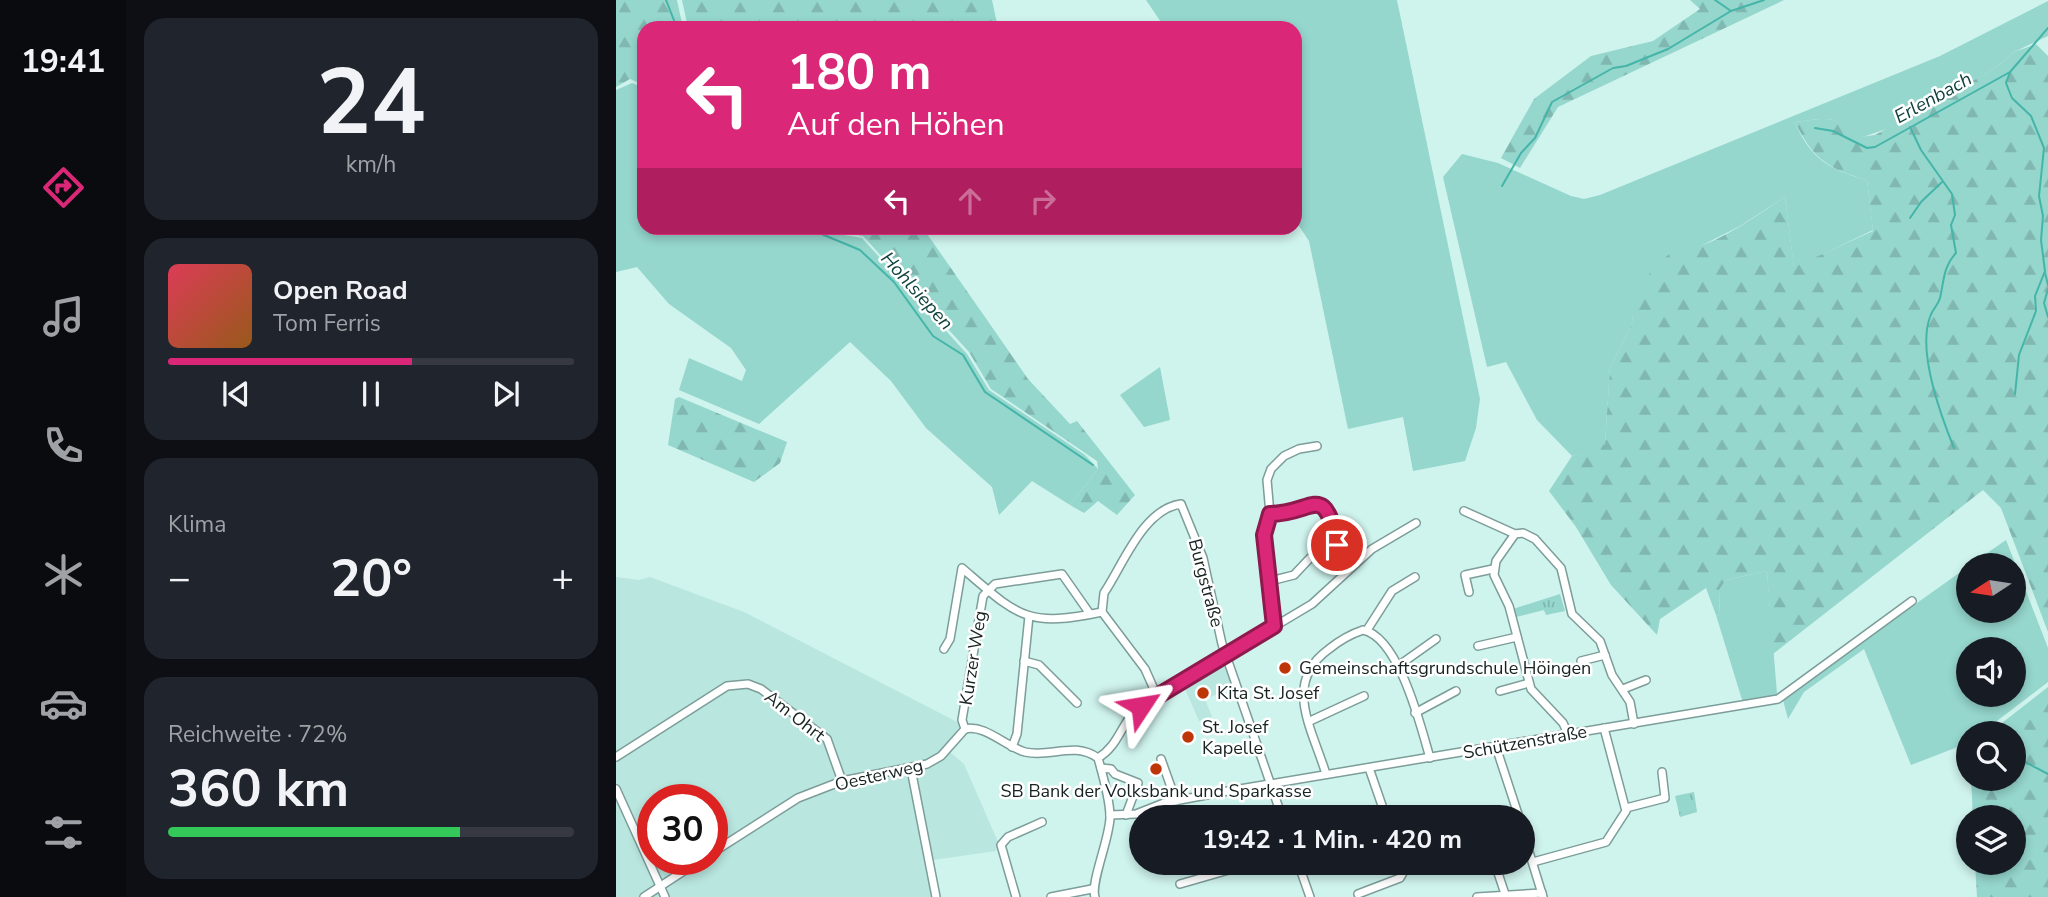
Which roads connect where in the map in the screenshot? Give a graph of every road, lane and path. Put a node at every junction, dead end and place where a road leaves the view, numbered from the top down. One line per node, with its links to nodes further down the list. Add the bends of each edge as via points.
1 (1317, 446): 3 (street, via 1291,452 1271,468 1266,484)
2 (1464, 511): 5 (street)
3 (1270, 514): 6 (street, via 1322,505 1331,515); 10 (street, via 1264,535)
4 (1416, 523): 17 (street, via 1378,544 1318,600)
5 (1515, 534): 8 (street); 23 (street, via 1535,539 1555,560 1572,614 1597,637)
6 (1337, 545)
7 (1310, 558): 10 (street, via 1294,575)
8 (1493, 569): 12 (street, via 1465,575); 19 (street)
9 (1415, 577): 18 (street, via 1392,591)
10 (1270, 581): 17 (street)
11 (987, 590): 15 (street, Kurzer Weg, via 995,584 1062,574); 16 (street, via 1016,613); 22 (street, via 962,568 950,639); 40 (street, Kurzer Weg, via 962,720)
12 (1469, 592)
13 (1912, 601): 38 (street, Schützenstraße, via 1778,699)
14 (1102, 612): 15 (street); 24 (street, Burgstraße, via 1104,593 1150,521 1181,504 1203,558); 33 (street, via 1145,669)
15 (1090, 614): 16 (street, via 1063,620)
16 (1029, 616): 25 (street)
17 (1274, 626): 24 (street)
18 (1367, 630): 27 (street); 37 (street, via 1339,642 1307,671 1302,688)
19 (1517, 637): 21 (street); 29 (street)
20 (1436, 639): 27 (street)
21 (1479, 646)
22 (944, 649)
23 (1605, 655): 26 (street); 30 (street, via 1614,680)
24 (1226, 656): 33 (street); 54 (street, Burgstraße)
25 (1024, 660): 35 (street, via 1039,665); 42 (street)
26 (1581, 661)
27 (1398, 666): 36 (street)
28 (1646, 680): 30 (street)
29 (1529, 684): 32 (street); 41 (street)
30 (1623, 689): 38 (street)
31 (1456, 691): 36 (street)
32 (1500, 691)
33 (1157, 696): 45 (street, via 1135,711 1115,745)
34 (1364, 696): 37 (street)
35 (1077, 703)
36 (1415, 713): 47 (street)
37 (1310, 721): 52 (street)
38 (1634, 724): 39 (street, Schützenstraße)
39 (1604, 728): 41 (street, Schützenstraße); 60 (street)
40 (965, 729): 42 (street, via 978,729); 50 (street, Oesterweg, via 941,756)
41 (1568, 734): 43 (street, Schützenstraße)
42 (1012, 747): 45 (street, via 1032,752 1087,750)
43 (1496, 747): 47 (street, Schützenstraße); 59 (street)
44 (616, 757): 53 (street, Am Ohrt, via 722,688 748,684 827,739)
45 (1098, 758): 48 (street)
46 (1161, 758): 56 (street)
47 (1430, 758): 49 (street, Schützenstraße)
48 (1101, 768): 61 (street, via 1138,783); 62 (street)
49 (1369, 768): 52 (street, Schützenstraße); 58 (street)
50 (911, 769): 53 (street, Oesterweg); 80 (street)
51 (1662, 772): 60 (street, via 1665,798)
52 (1326, 775): 54 (street, Schützenstraße)
53 (842, 781): 64 (street, Oesterweg, via 782,807)
54 (1270, 784): 56 (street, Schützenstraße); 57 (street, Burgstraße)
55 (616, 789): 73 (street)
56 (1176, 801): 61 (street, Schützenstraße)
57 (1278, 805)
58 (1382, 805)
59 (1514, 805)
60 (1626, 808): 65 (street, via 1606,842)
61 (1126, 814): 62 (street, Schützenstraße)
62 (1110, 815): 74 (street)
63 (1042, 822): 81 (street, via 1001,845)
64 (728, 842)
65 (1535, 861)
66 (1535, 869): 77 (street)
67 (677, 875): 73 (street)
68 (1211, 875): 72 (street)
69 (1302, 875): 83 (street)
70 (1402, 875): 75 (street)
71 (1500, 875): 76 (street)
72 (1180, 884)
73 (659, 887): 78 (street); 79 (street)
74 (1094, 893): 82 (street)
75 (1358, 894)
76 (1505, 894): 77 (street); 84 (street)
77 (1543, 895)
78 (644, 897)
79 (665, 897)
80 (936, 897)
81 (1016, 897)
82 (1051, 897)
83 (1310, 897)
84 (1476, 897)

